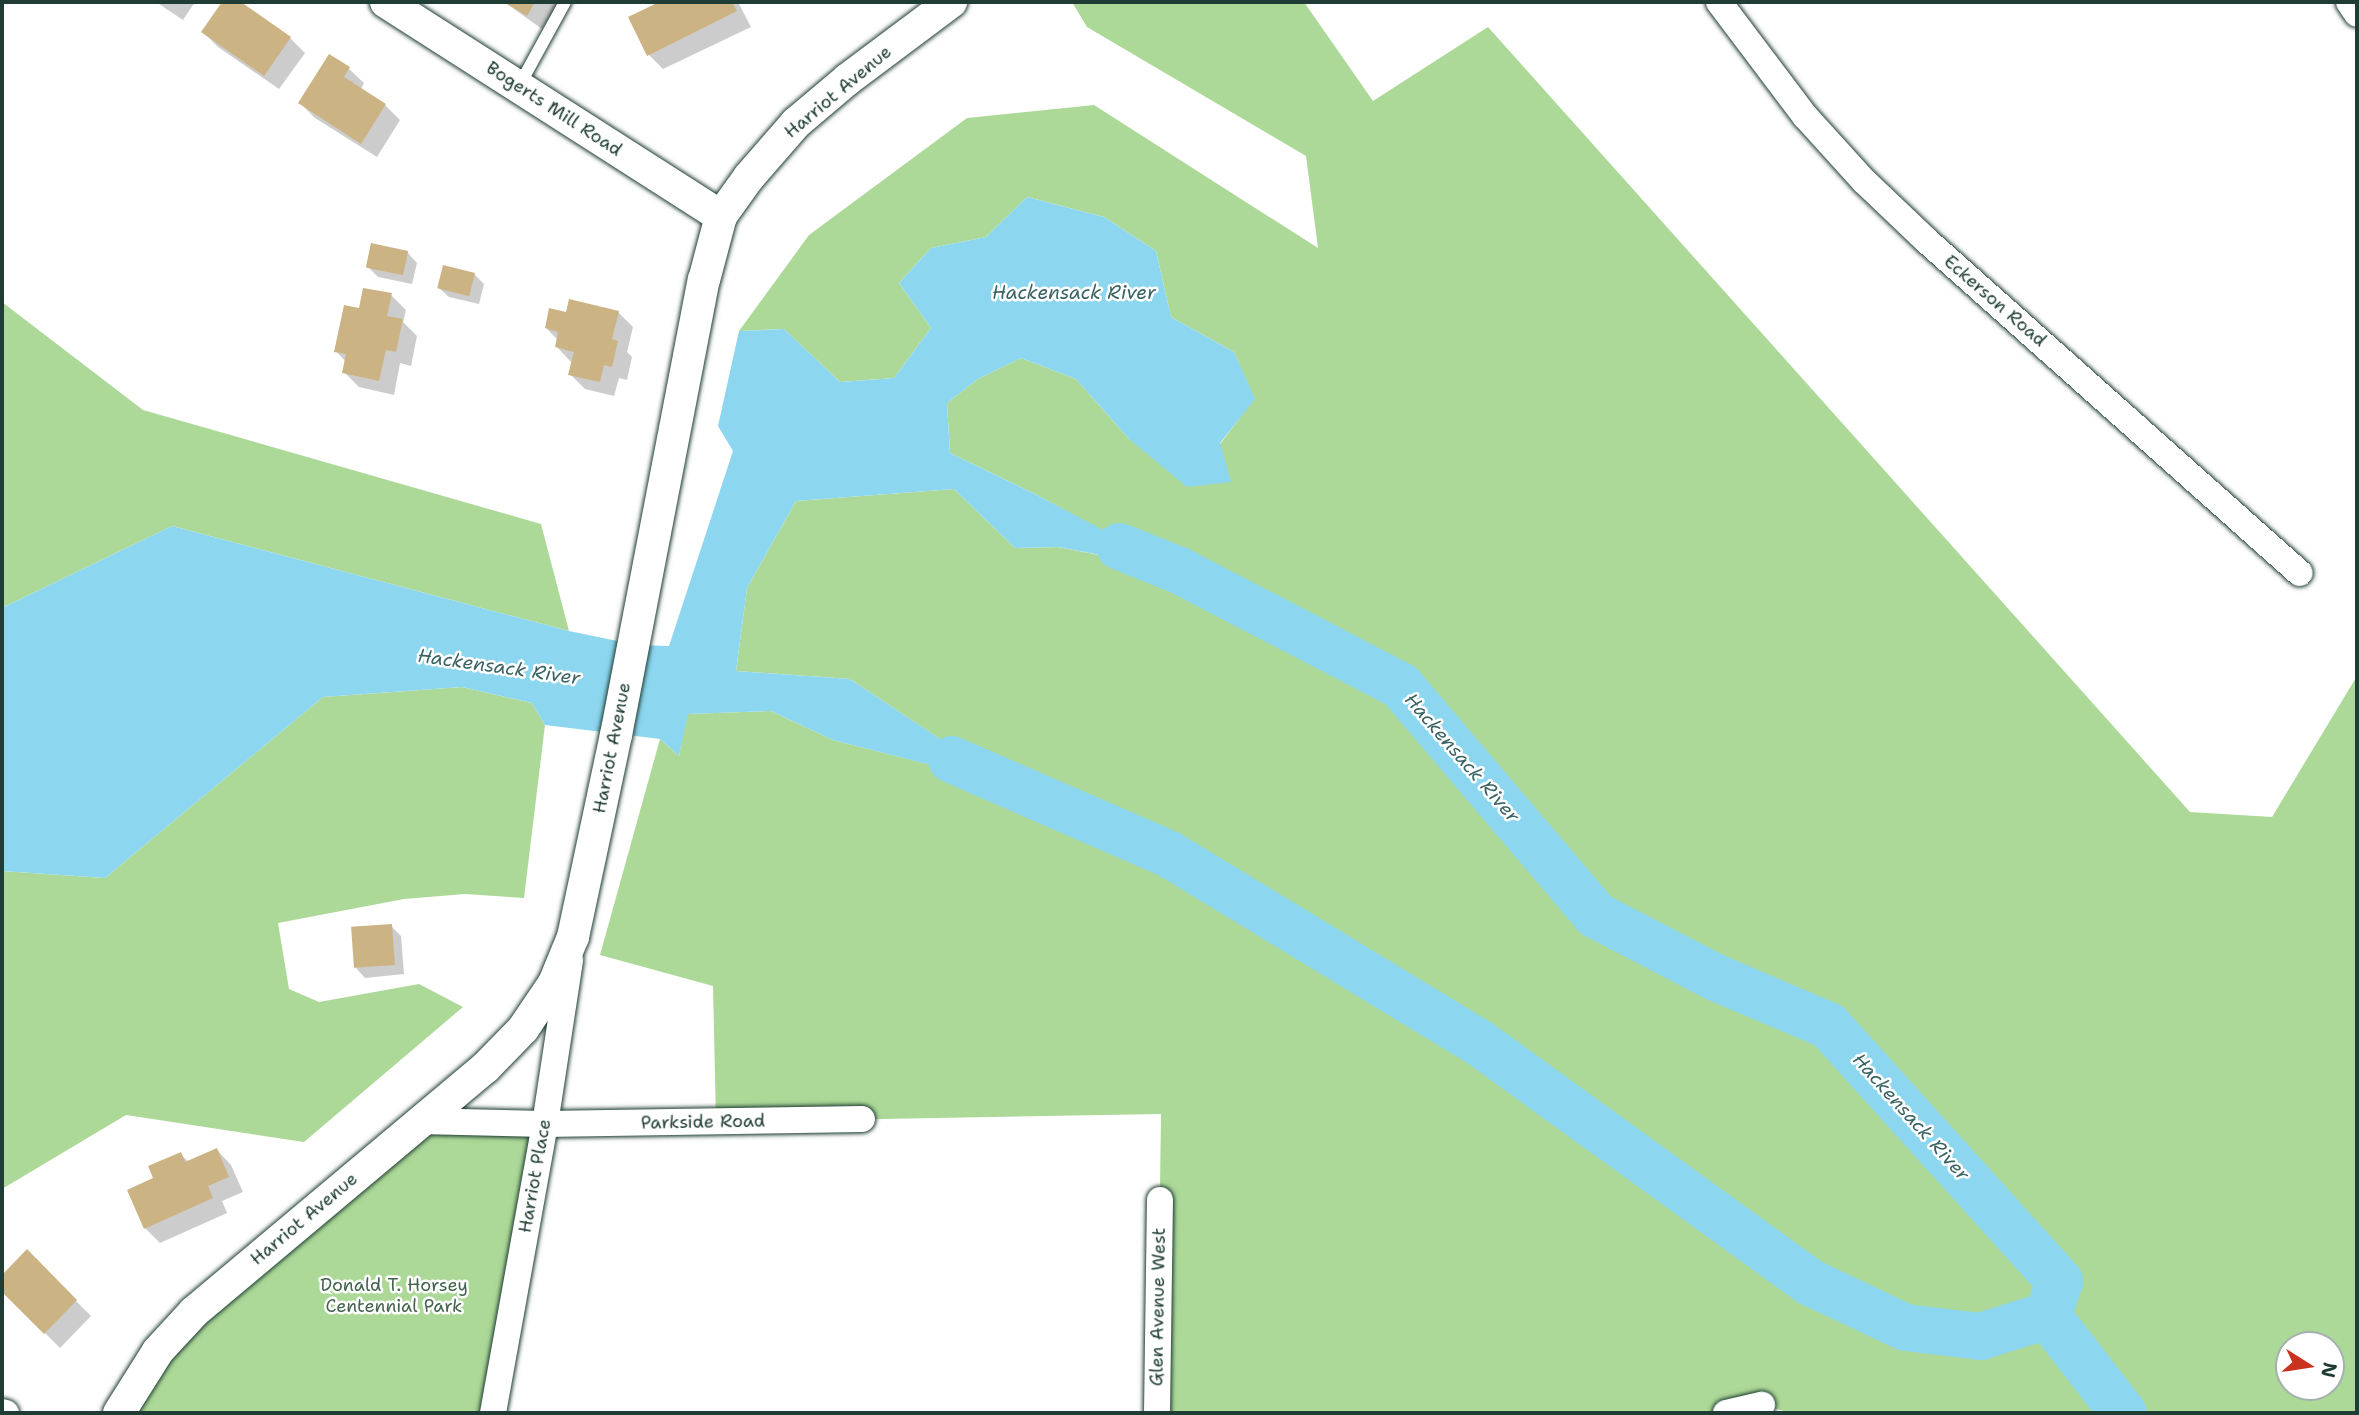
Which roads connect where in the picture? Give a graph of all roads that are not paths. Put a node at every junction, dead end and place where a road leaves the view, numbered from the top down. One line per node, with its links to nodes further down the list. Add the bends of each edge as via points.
1 (386, 2): 7 (street, Bogerts Mill Road)
2 (565, 2): 7 (lane)
3 (951, 2): 8 (street, Harriot Avenue, via 796,123)
4 (1719, 2): 9 (street, Eckerson Road, via 1805,116 1864,181)
5 (2349, 2): 6 (street)
6 (2357, 14)
7 (519, 86): 8 (street, Bogerts Mill Road)
8 (721, 216): 10 (street, Harriot Avenue)
9 (2299, 573)
10 (573, 937): 12 (street, Harriot Avenue, via 554,983 523,1028 485,1068); 13 (street, Harriot Place)
11 (862, 1119): 13 (street, Parkside Road)
12 (419, 1121): 13 (street, Parkside Road); 16 (street, Harriot Avenue, via 194,1312 158,1351)
13 (545, 1124): 17 (street, Harriot Place)
14 (1160, 1200): 18 (street, Glen Avenue West)
15 (1762, 1405): 19 (street)
16 (119, 1413)
17 (493, 1413)
18 (1157, 1413)
19 (1726, 1413)

